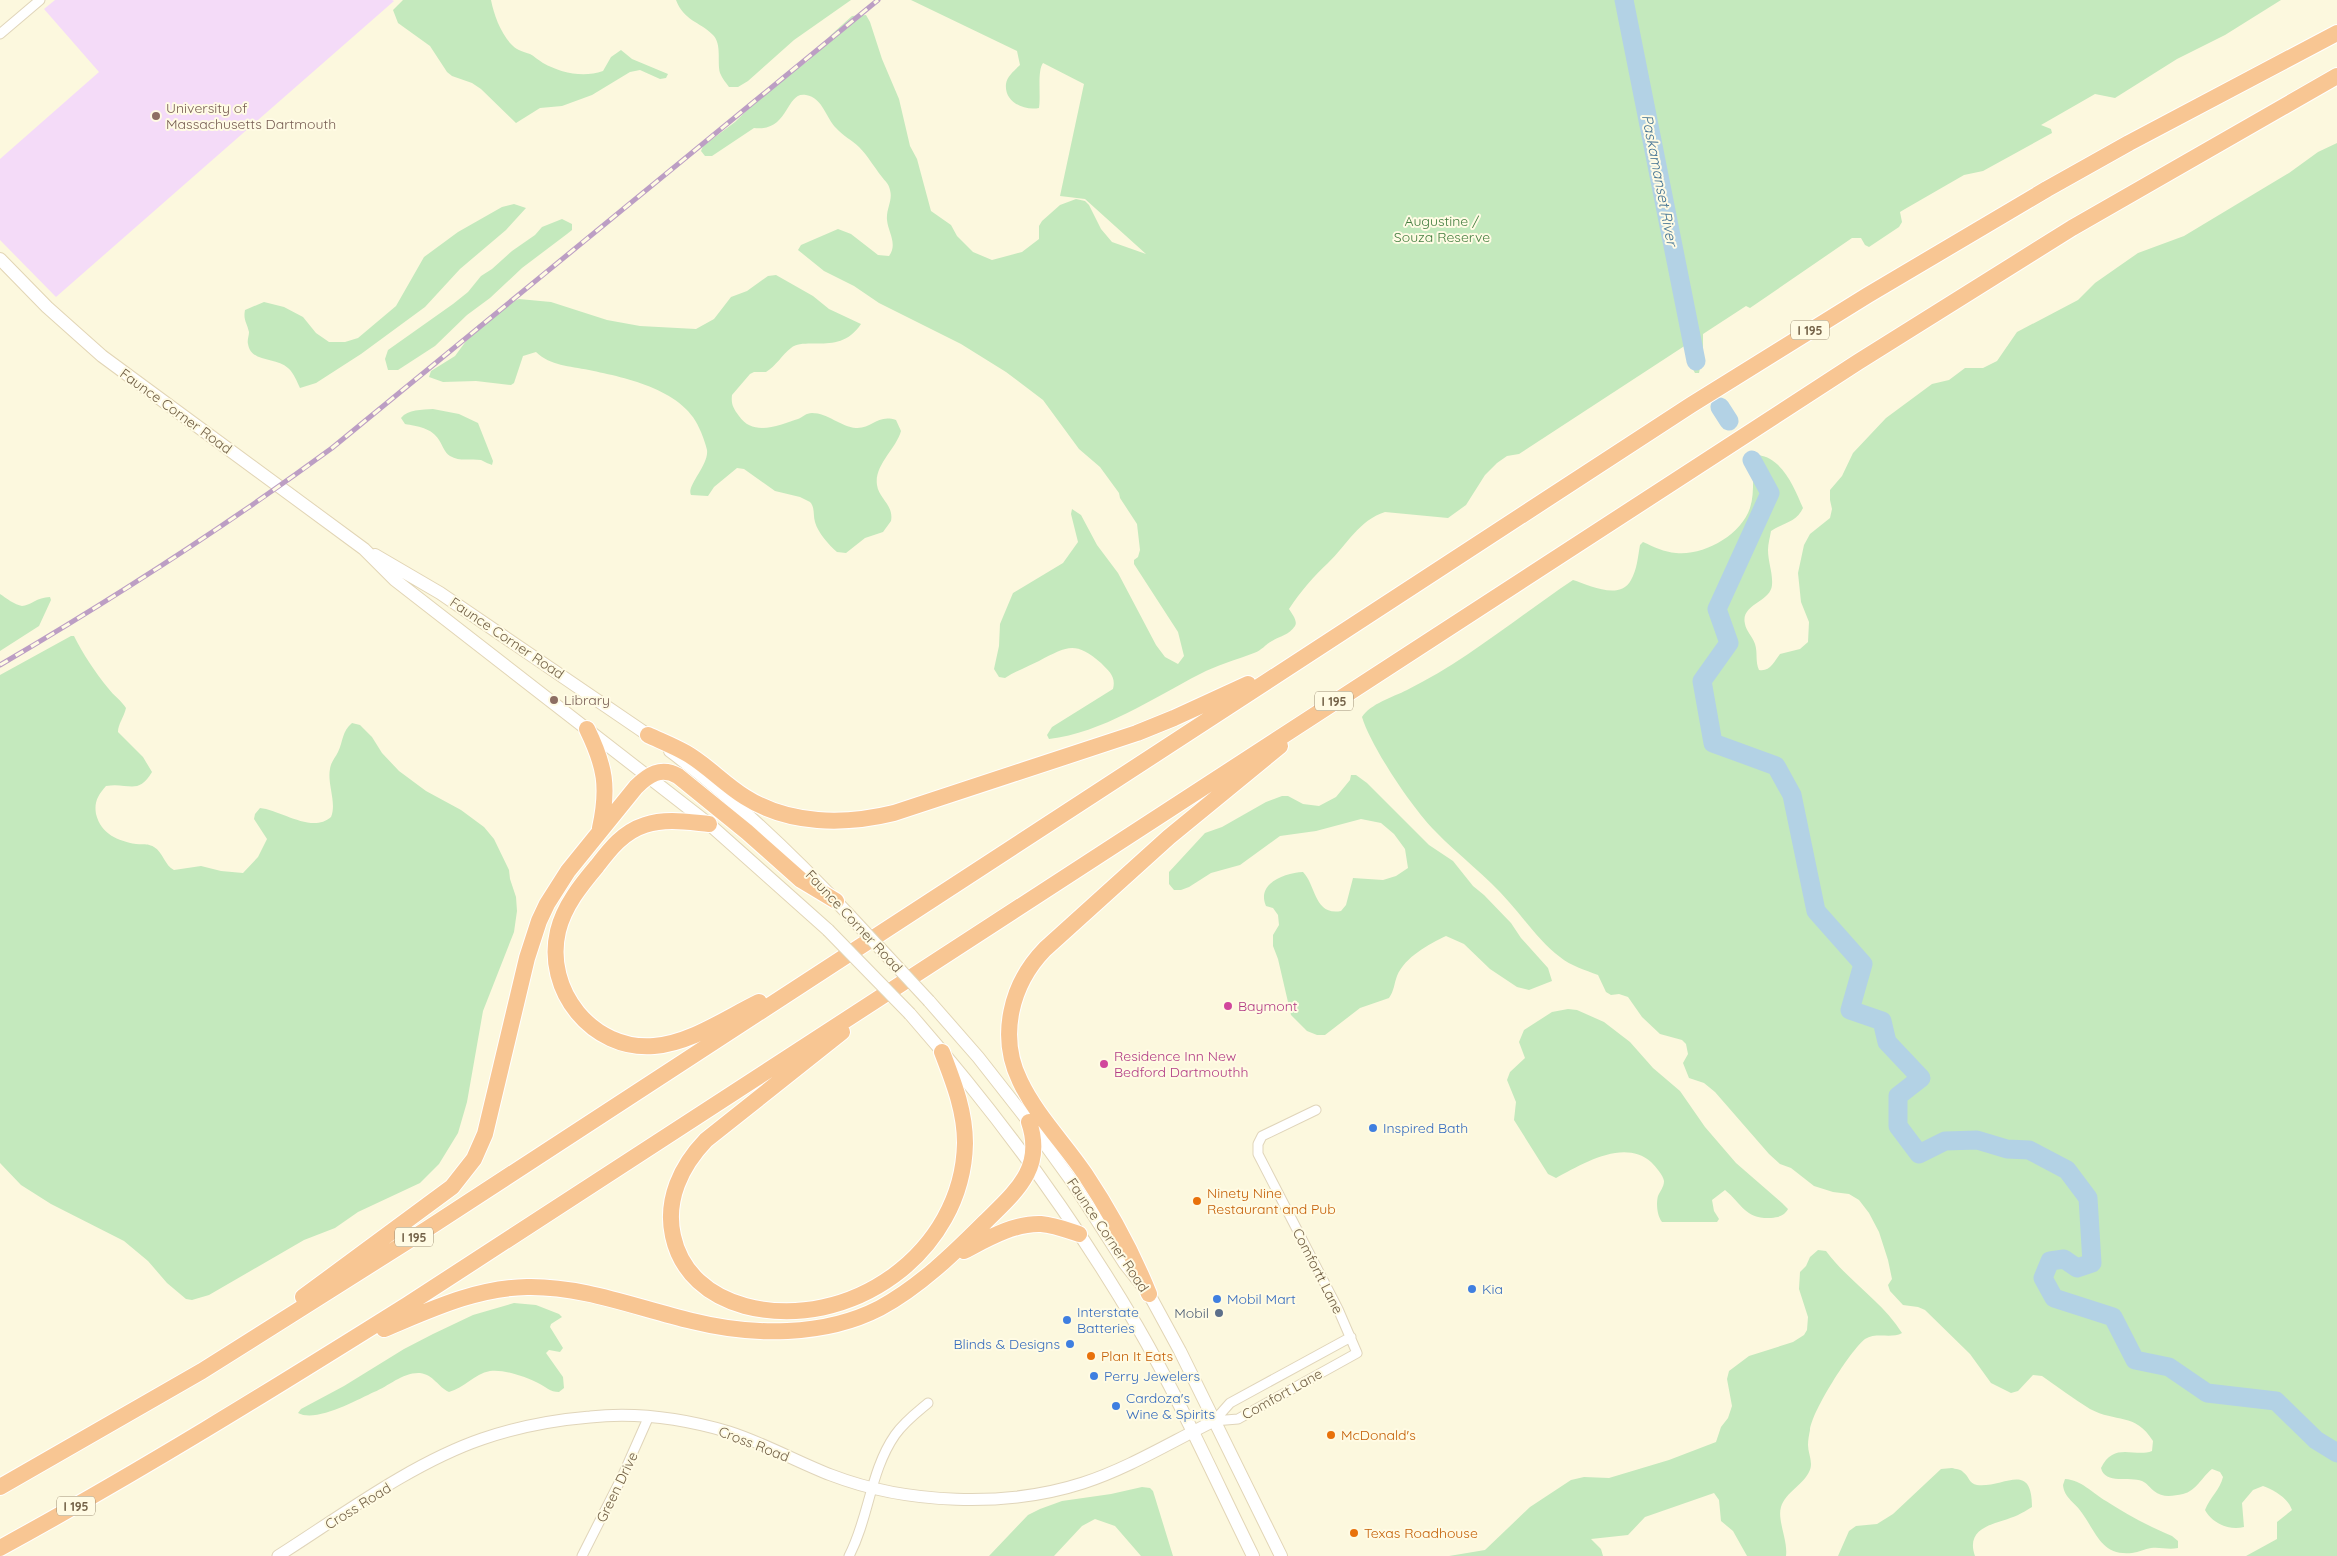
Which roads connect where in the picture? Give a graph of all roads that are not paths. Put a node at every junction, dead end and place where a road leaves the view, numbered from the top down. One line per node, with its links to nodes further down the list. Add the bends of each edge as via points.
1 (40, 0): 3 (street)
2 (2337, 33): 9 (highway, I 195, via 2101,158 1868,295 1691,405)
3 (0, 34)
4 (2337, 76): 10 (highway, I 195, via 2106,208 1895,338)
5 (0, 259): 6 (main road, Faunce Corner Road, via 102,356)
6 (364, 549): 7 (main road, Faunce Corner Road, via 403,569); 8 (main road, Faunce Corner Road, via 395,580)
7 (489, 626): 8 (main road); 12 (main road, Faunce Corner Road)
8 (479, 645): 11 (main road, Faunce Corner Road)
9 (1302, 658): 12 (highway, via 1137,733 894,813 854,820 827,821 802,817 757,803 687,753); 17 (highway, I 195)
10 (1317, 712): 18 (highway, I 195); 25 (highway, via 1260,764 1163,842 1045,948 1022,979 1013,1004 1010,1039 1020,1080 1108,1210 1135,1258)
11 (586, 729): 13 (main road, Faunce Corner Road); 15 (highway, via 601,759 605,778 606,799)
12 (648, 735): 16 (main road, Faunce Corner Road, via 770,833)
13 (649, 776): 14 (main road, Faunce Corner Road); 15 (highway); 16 (highway, via 666,771 678,776 801,880)
14 (709, 824): 17 (highway, via 668,821 635,829 612,847 577,892 559,928 555,954 558,978 574,1009 598,1032 618,1041 642,1046 664,1045 702,1031); 19 (main road, Faunce Corner Road, bridge, via 828,930 910,1014)
15 (599, 831): 27 (highway, via 568,871 539,921 527,958 485,1134 468,1169 441,1196 322,1282)
16 (836, 901): 21 (main road, Faunce Corner Road, bridge, via 929,1001)
17 (819, 973): 27 (highway, I 195)
18 (875, 1002): 19 (highway, via 828,1046 715,1132 684,1168 674,1192 671,1228 683,1262 704,1287 726,1300 751,1307 810,1311 835,1306 868,1293 914,1259 949,1210 963,1168 962,1114); 28 (highway, I 195)
19 (942, 1052): 22 (main road, Faunce Corner Road)
20 (1316, 1110): 26 (street, Comfortt Lane, via 1266,1133 1259,1140 1257,1149)
21 (1029, 1122): 22 (highway, via 1034,1142); 25 (main road, Faunce Corner Road)
22 (1032, 1166): 23 (main road, Faunce Corner Road); 24 (highway, via 990,1217)
23 (1079, 1234): 24 (highway, via 1051,1225 1030,1225 998,1234); 33 (main road, Faunce Corner Road, via 1136,1326)
24 (944, 1261): 28 (highway, via 881,1308 818,1327 760,1330 726,1327 571,1290 524,1287 463,1297)
25 (1149, 1294): 32 (main road, Faunce Corner Road)
26 (1351, 1337): 29 (street, Comfortt Lane); 32 (street, Comfort Lane, via 1230,1403)
27 (247, 1343): 34 (highway, I 195)
28 (342, 1346): 36 (highway, I 195, via 202,1432)
29 (1357, 1353): 32 (street, Comfort Lane, via 1238,1419)
30 (928, 1403): 35 (street, via 894,1436)
31 (649, 1416): 35 (street, Cross Road, via 730,1432 832,1476); 37 (street, Cross Road, via 592,1416 531,1425 481,1439 433,1460); 38 (street, Green Drive)
32 (1214, 1420): 33 (street, Cross Road); 41 (main road, Faunce Corner Road)
33 (1192, 1432): 35 (street, Cross Road, via 1097,1478 1027,1495 952,1499); 40 (main road, Faunce Corner Road)
34 (0, 1487)
35 (872, 1488): 39 (street, via 864,1521)
36 (0, 1548)
37 (278, 1556)
38 (582, 1556)
39 (849, 1556)
40 (1253, 1556)
41 (1281, 1556)

